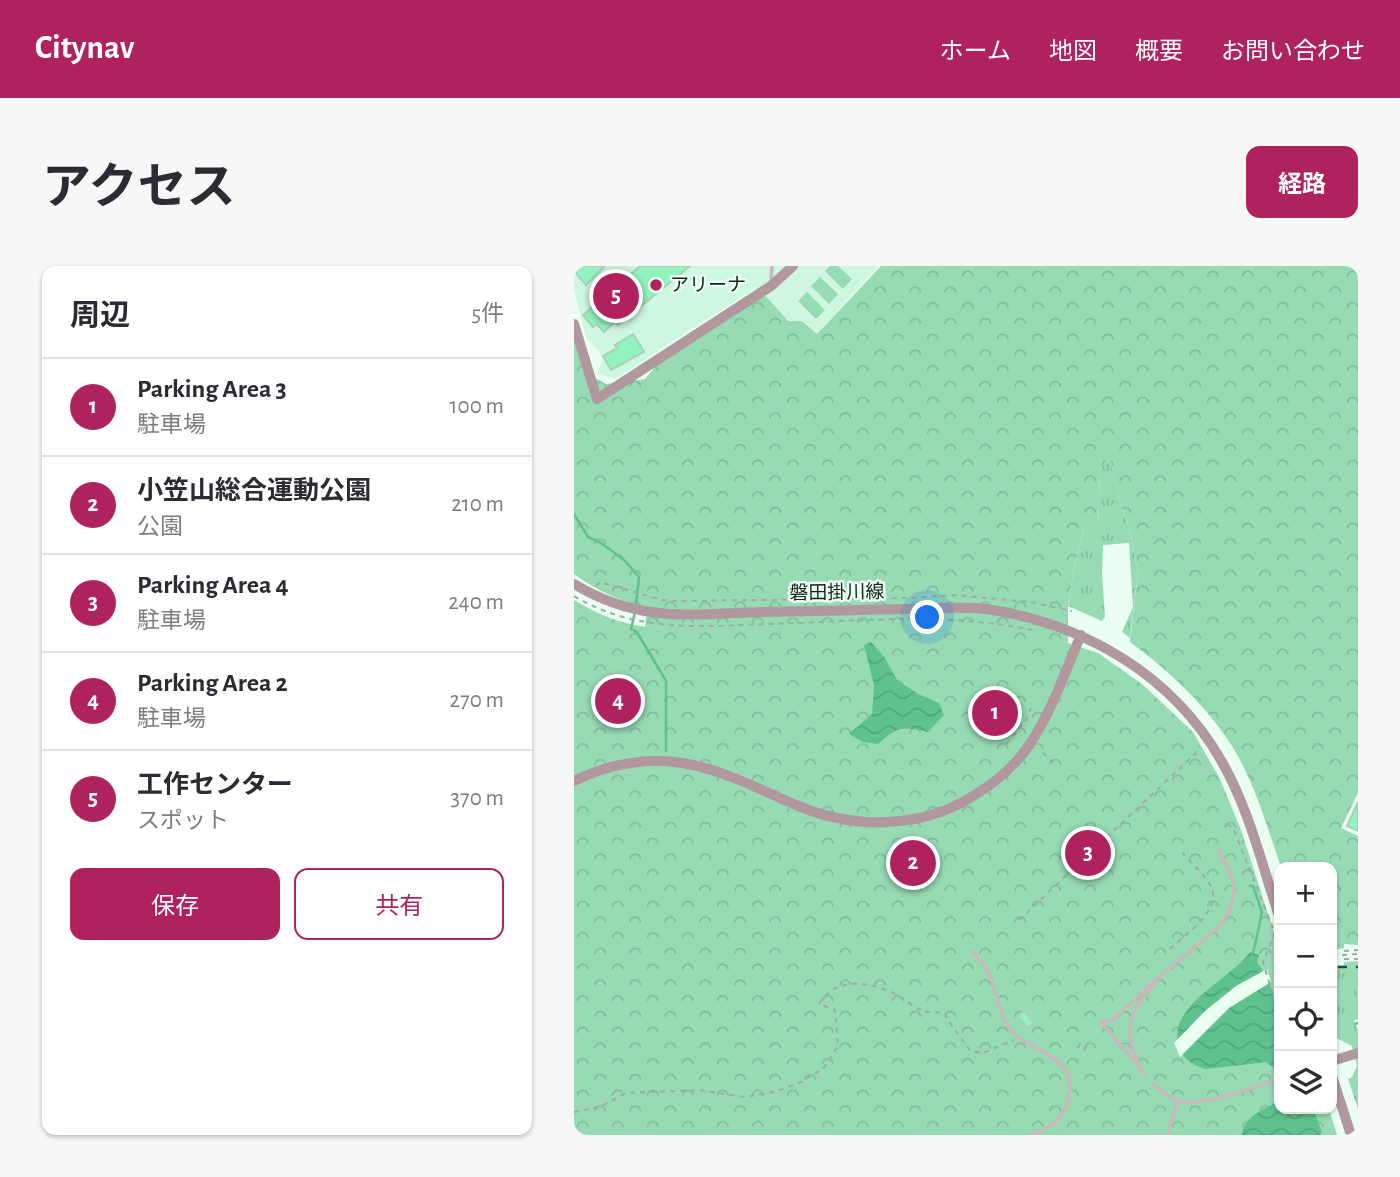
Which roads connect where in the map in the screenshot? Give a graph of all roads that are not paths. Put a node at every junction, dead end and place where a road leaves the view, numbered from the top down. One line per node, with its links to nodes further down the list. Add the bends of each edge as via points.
1 (772, 266): 3 (lane)
2 (793, 266): 3 (street)
3 (771, 286): 4 (street, via 597,399)
4 (574, 324)
5 (574, 583): 6 (street, 磐田掛川線, via 628,608 660,615 984,609 1036,619)
6 (1081, 635): 7 (street, via 1045,718 1021,756 986,788 931,816 889,822 845,820 805,809 724,774 675,762 611,766); 9 (street, 磐田掛川線, via 1123,658 1160,687 1214,748 1242,803)
7 (574, 781)
8 (1218, 851): 11 (lane, via 1233,880 1228,915 1215,932)
9 (1274, 901)
10 (973, 951): 20 (lane, via 992,979 1004,1021 1018,1038 1052,1055 1066,1073 1068,1102 1059,1119)
11 (1163, 975): 14 (lane, via 1131,1016 1130,1040); 14 (lane, via 1113,1020 1101,1022)
12 (1356, 1054): 13 (street)
13 (1337, 1060)
14 (1139, 1066): 15 (lane)
15 (1145, 1074)
16 (1274, 1081): 19 (lane, via 1198,1101)
17 (1153, 1084): 19 (lane)
18 (1337, 1091): 22 (street)
19 (1177, 1101): 21 (lane)
20 (1031, 1135)
21 (1168, 1135)
22 (1352, 1135)

